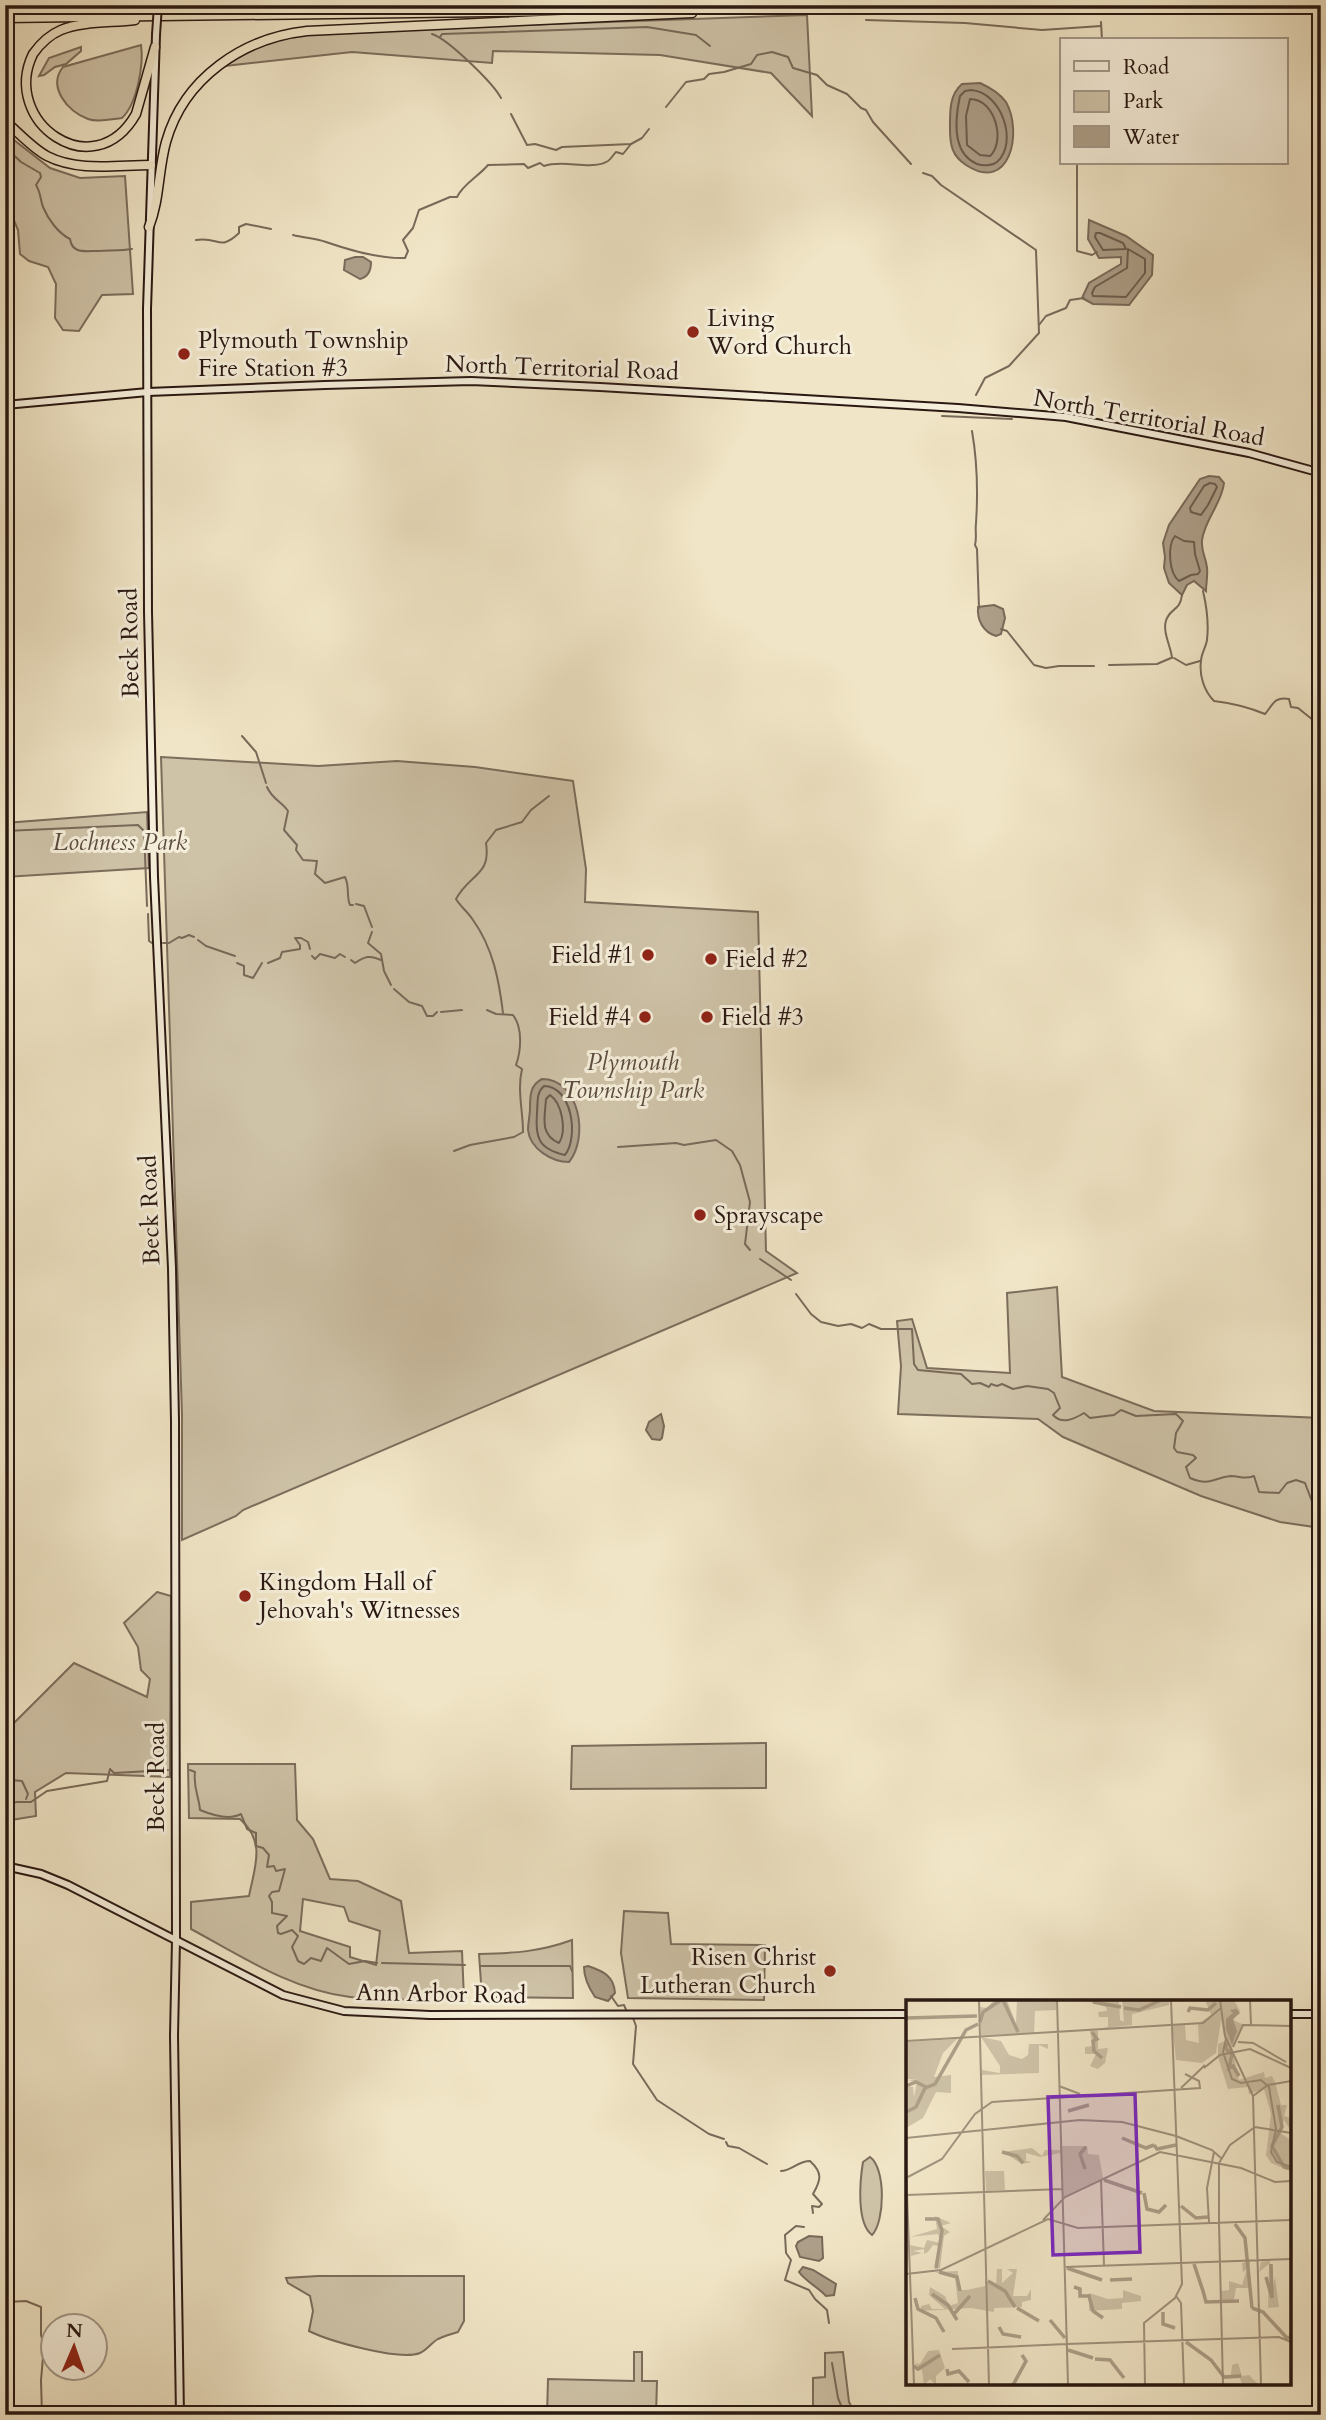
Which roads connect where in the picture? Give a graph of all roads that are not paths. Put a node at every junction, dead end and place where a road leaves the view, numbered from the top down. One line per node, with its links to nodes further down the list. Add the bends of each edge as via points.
1 (158, 5): 6 (main road, Beck Road, bridge)
2 (1045, 5): 3 (highway)
3 (716, 9): 4 (highway); 9 (highway, via 679,15 307,31 266,40 216,67 185,102 166,145 158,205)
4 (173, 16): 5 (highway); 6 (highway, via 75,26 46,39 25,71 30,115 48,135 67,145 90,146 112,139 136,114)
5 (5, 18)
6 (155, 47): 8 (main road, Beck Road)
7 (5, 121): 8 (highway, via 36,149 64,163)
8 (150, 165): 9 (main road, Beck Road)
9 (149, 227): 10 (main road, Beck Road)
10 (148, 392): 11 (main road, North Territorial Road); 12 (main road, North Territorial Road, via 471,381 958,408 1066,418 1249,453); 14 (main road, Beck Road, via 150,751 172,1264)
11 (5, 405)
12 (1321, 473)
13 (5, 1866): 14 (main road, Ann Arbor Road, via 54,1878)
14 (176, 1940): 15 (main road, Ann Arbor Road, via 283,1995 344,2011 388,2015); 18 (main road, Beck Road)
15 (906, 2014)
16 (1291, 2014): 17 (main road)
17 (1321, 2014)
18 (180, 2415)

